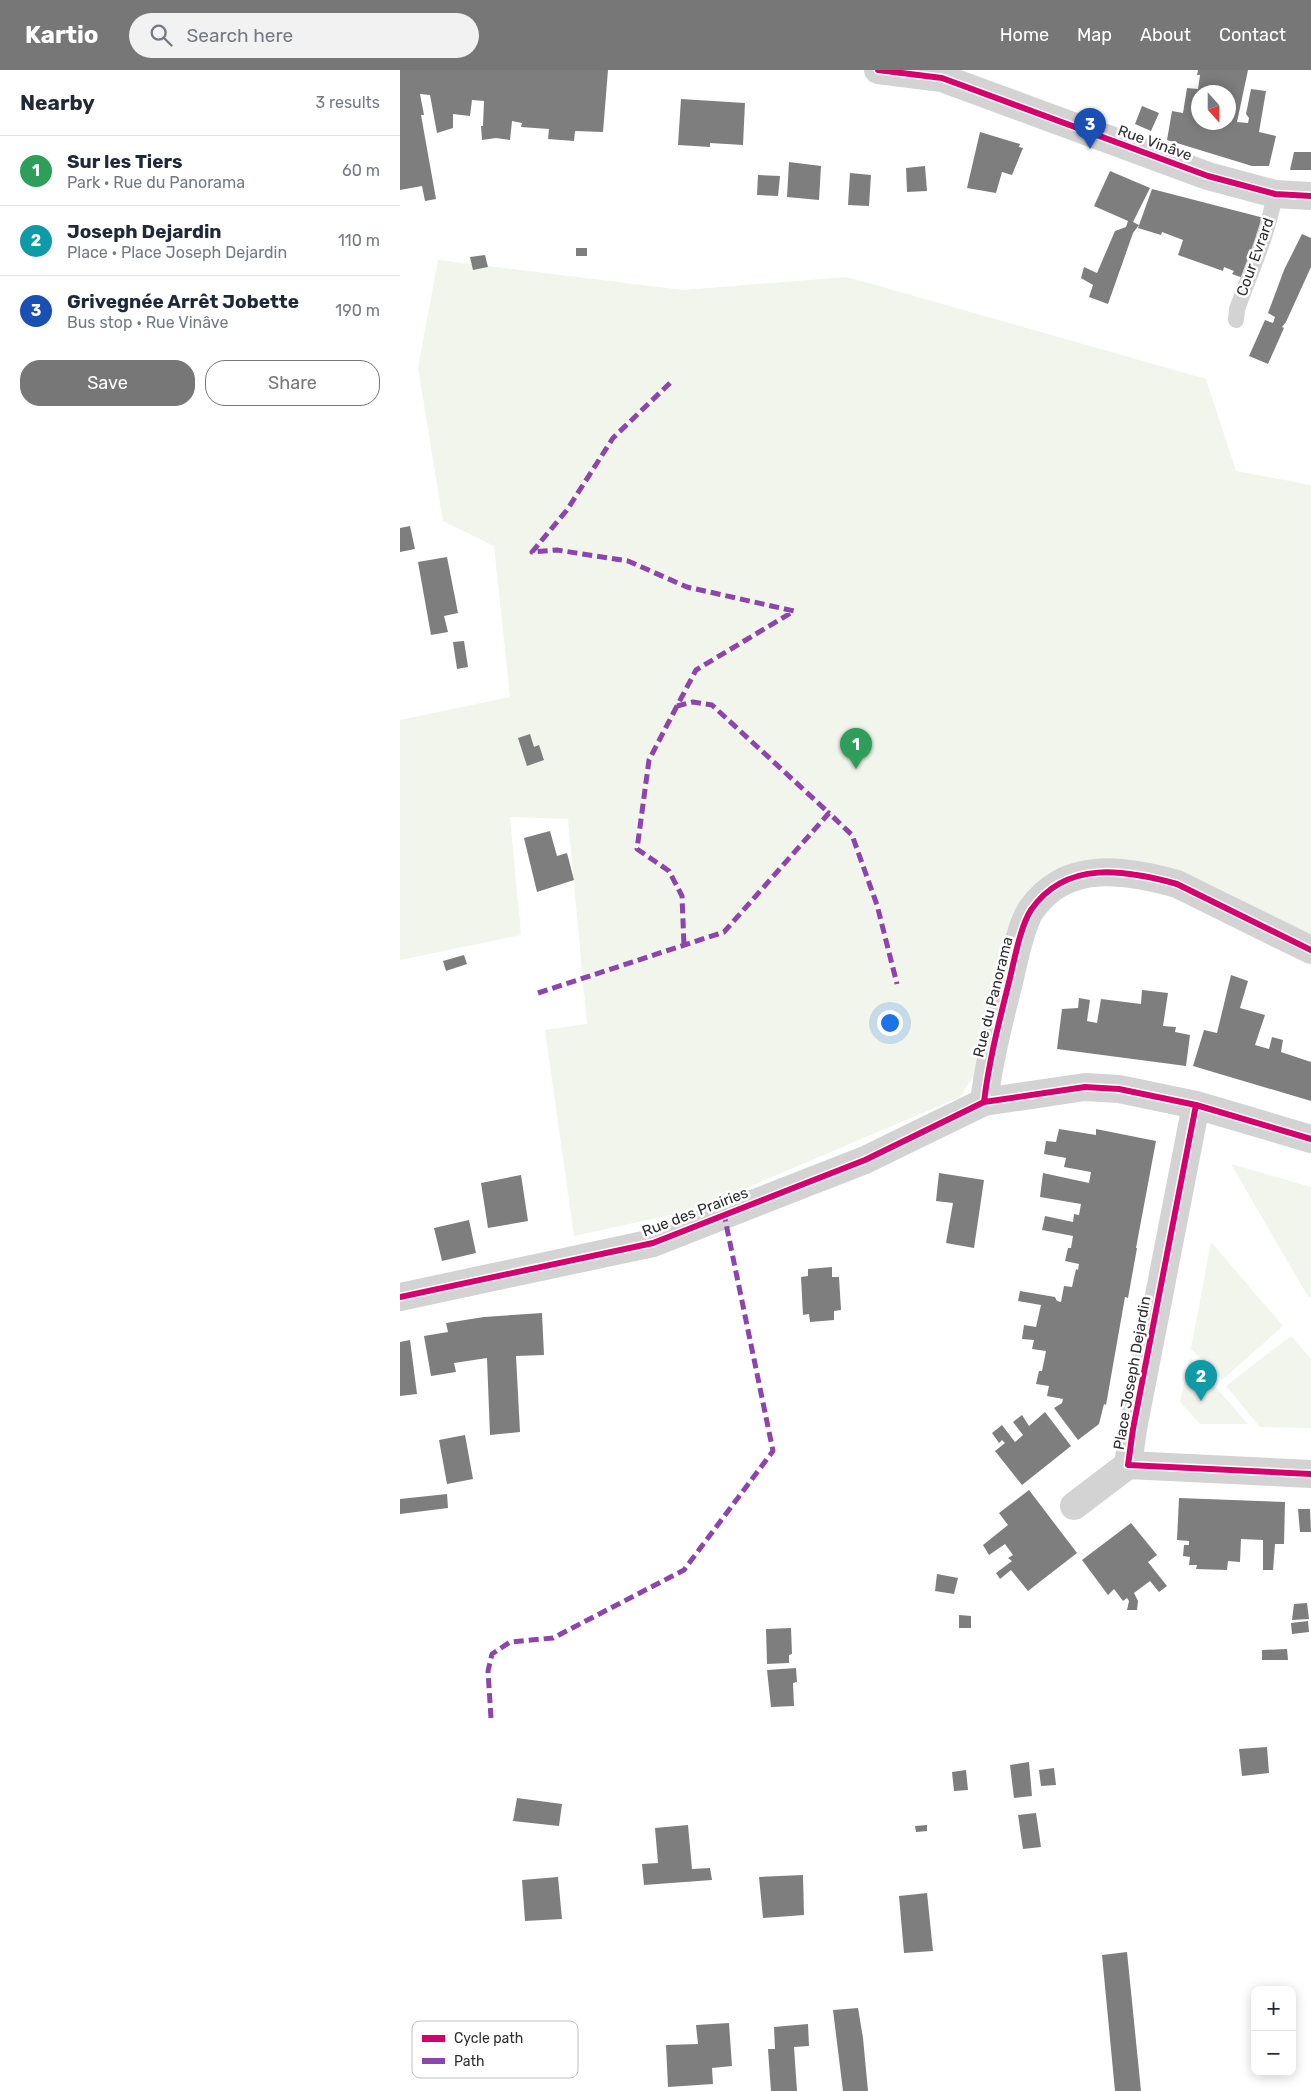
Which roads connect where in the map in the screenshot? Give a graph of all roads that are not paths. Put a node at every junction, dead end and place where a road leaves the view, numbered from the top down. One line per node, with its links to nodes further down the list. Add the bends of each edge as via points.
1 (878, 70): 2 (street, Rue Vinâve, via 942,78 1208,176)
2 (1275, 194): 3 (street, Rue Vinâve); 4 (lane, Cour Evrard, via 1264,238 1236,309)
3 (1311, 196)
4 (1236, 320)
5 (1311, 950): 6 (street, Rue du Panorama, via 1177,884 1154,878 1104,872 1081,874 1055,884 1031,910 1018,943 989,1062)
6 (984, 1102): 7 (street, via 1085,1087 1120,1089); 9 (street, Rue des Prairies, via 865,1160 653,1243)
7 (1196, 1105): 8 (street); 10 (street, Place Joseph Dejardin)
8 (1311, 1139)
9 (400, 1297)
10 (1128, 1465): 11 (street, Place Joseph Dejardin); 12 (street, Place Joseph Dejardin)
11 (1311, 1474)
12 (1074, 1506)

